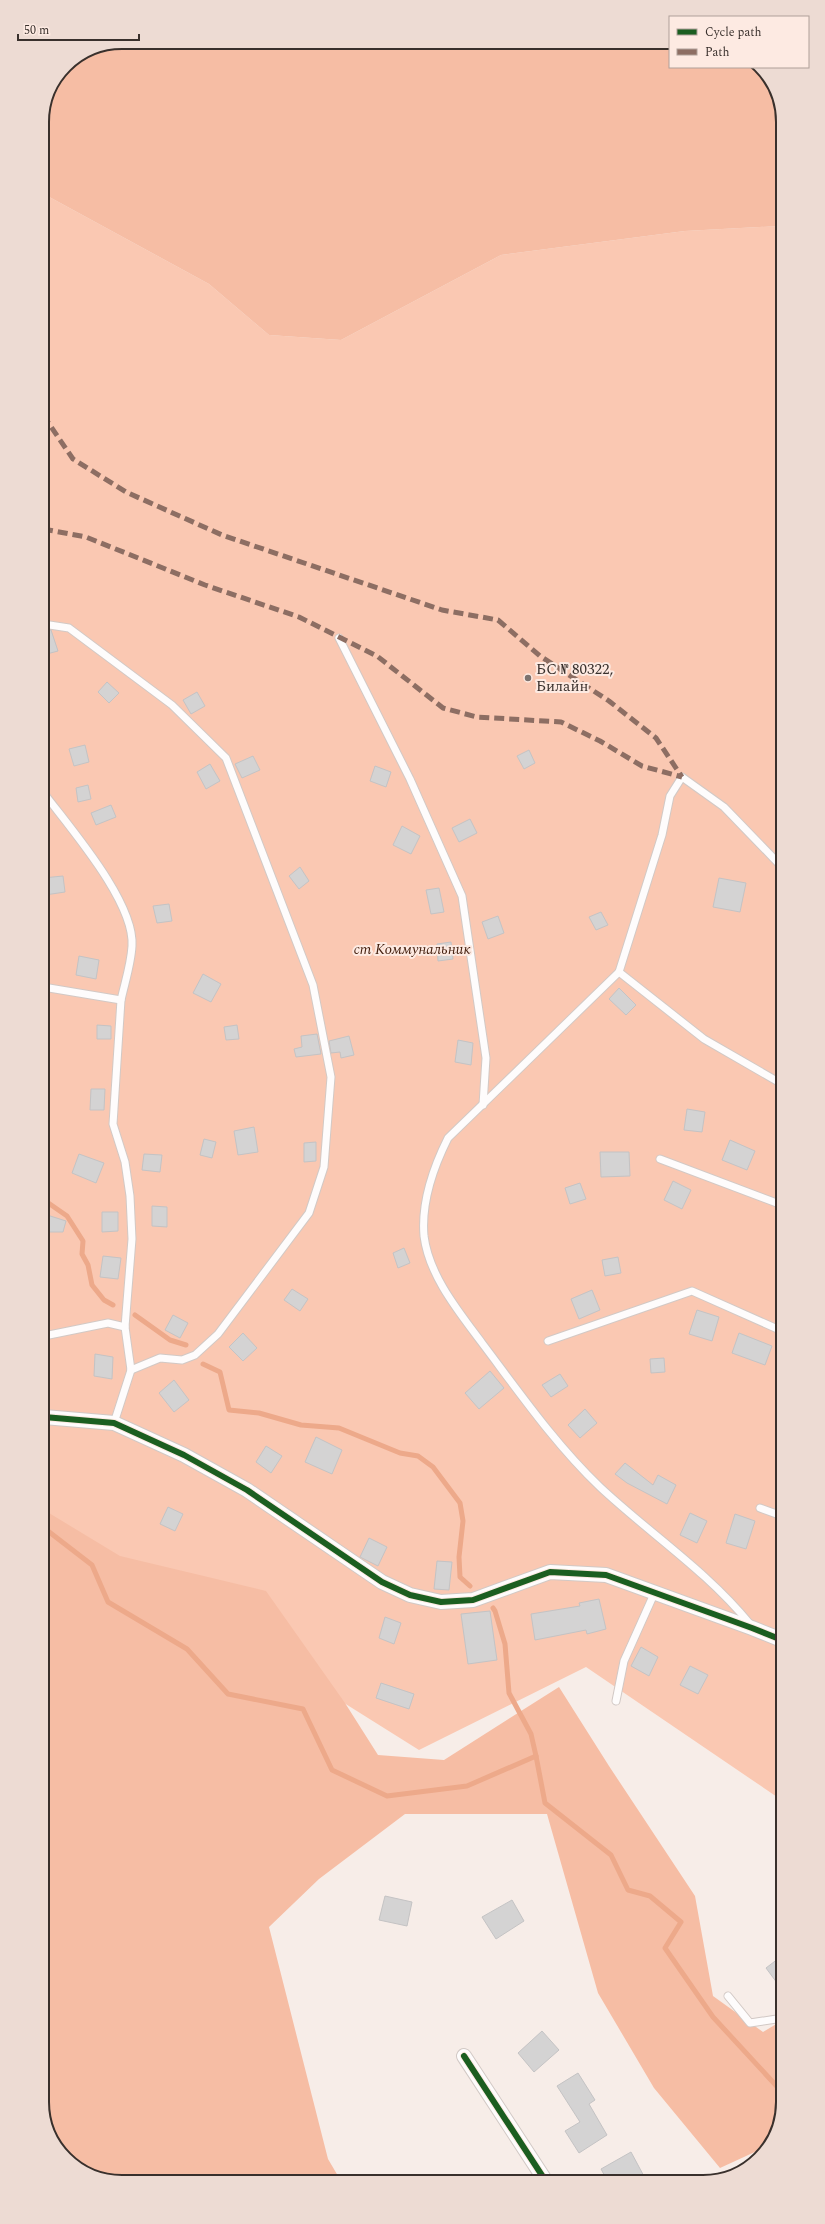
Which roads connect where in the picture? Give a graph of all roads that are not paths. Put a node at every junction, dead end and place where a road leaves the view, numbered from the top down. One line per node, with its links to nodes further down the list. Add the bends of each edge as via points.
1 (49, 625): 16 (lane, via 69,628 172,705 226,758 313,986 331,1077 324,1167 309,1213 218,1334 195,1355 182,1360 160,1358)
2 (339, 638): 9 (lane, via 410,779 462,896 486,1058)
3 (49, 800): 7 (lane, via 116,892 129,919 132,945)
4 (776, 861): 5 (lane, via 724,807 682,777 670,796 662,835)
5 (619, 972): 8 (lane, via 704,1039); 9 (lane)
6 (49, 988): 7 (lane)
7 (121, 1000): 12 (lane, via 113,1124 126,1162 130,1196 132,1239)
8 (776, 1081)
9 (483, 1105): 22 (lane, via 448,1138 434,1167 426,1199 424,1236 435,1273 472,1329 546,1428 599,1486 729,1598)
10 (660, 1159): 11 (lane)
11 (776, 1203)
12 (125, 1327): 14 (lane, via 108,1323); 16 (lane)
13 (776, 1328): 15 (lane, via 692,1291)
14 (49, 1335)
15 (548, 1341)
16 (131, 1370): 18 (lane)
17 (49, 1417): 18 (street)
18 (114, 1423): 21 (street, via 184,1455 247,1490 382,1582 410,1596 441,1602 473,1600 550,1572 606,1575)
19 (760, 1508): 20 (lane)
20 (776, 1514)
21 (654, 1594): 22 (street); 24 (lane, via 624,1661)
22 (752, 1628): 23 (street)
23 (776, 1638)
24 (616, 1701)
25 (728, 1996): 26 (lane, via 750,2023)
26 (776, 2019)
27 (464, 2056): 28 (street)
28 (542, 2175)

